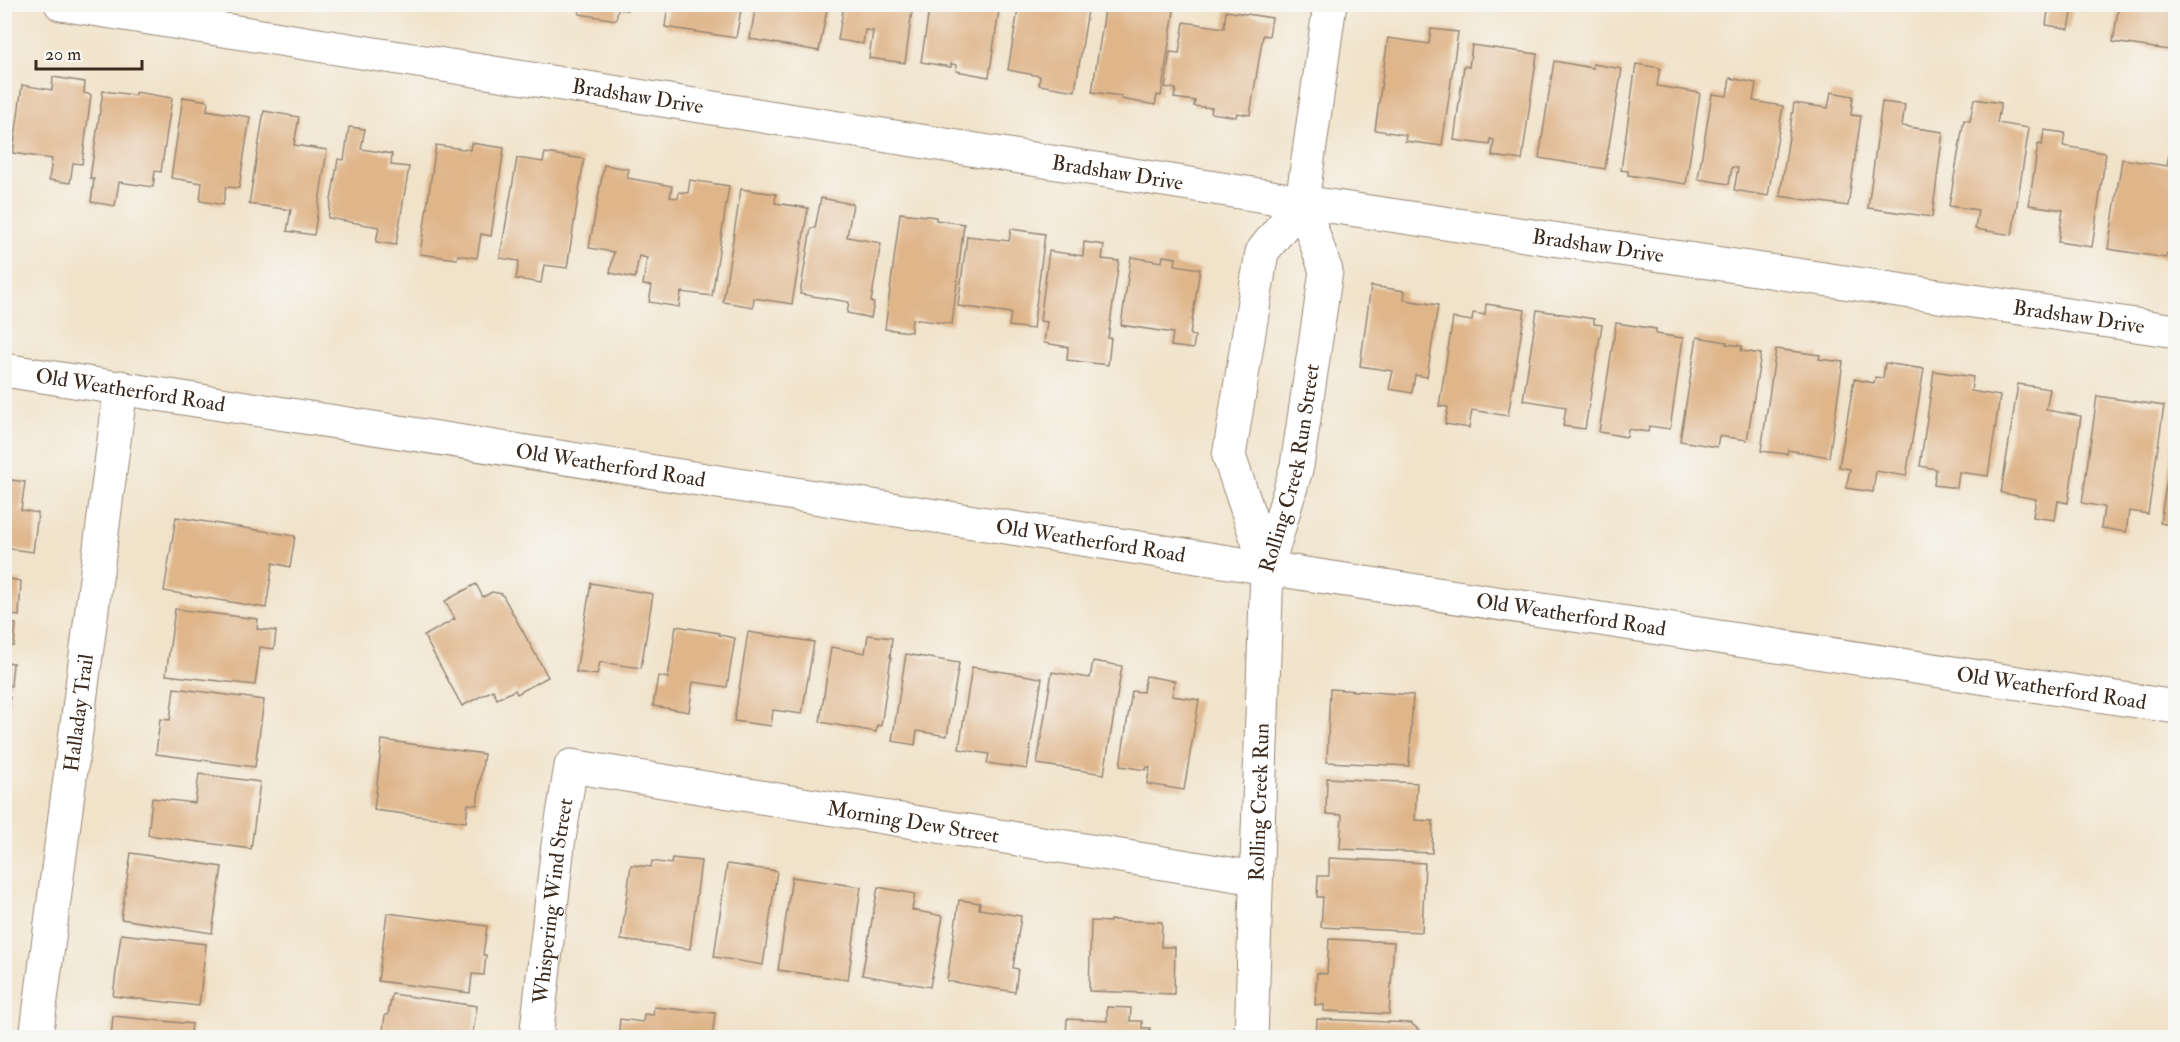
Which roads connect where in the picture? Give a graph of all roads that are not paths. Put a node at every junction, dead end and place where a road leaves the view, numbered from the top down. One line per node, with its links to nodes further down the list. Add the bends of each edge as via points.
1 (1330, 4): 3 (street, Rolling Creek Run Street)
2 (63, 5): 3 (street, Bradshaw Drive)
3 (1302, 202): 4 (street, Bradshaw Drive); 7 (street, Rolling Creek Run Street, via 1326,271 1297,466); 7 (street, Rolling Creek Run Street, via 1262,252 1229,456)
4 (2175, 331)
5 (4, 370): 6 (street, Old Weatherford Road)
6 (120, 387): 7 (street, Old Weatherford Road); 11 (street, Halladay Trail)
7 (1267, 568): 8 (street, Old Weatherford Road); 10 (street, Rolling Creek Run)
8 (2175, 706)
9 (571, 766): 10 (street, Morning Dew Street); 12 (street, Whispering Wind Street)
10 (1255, 878): 13 (street, Rolling Creek Run)
11 (36, 1038)
12 (536, 1038)
13 (1251, 1038)

